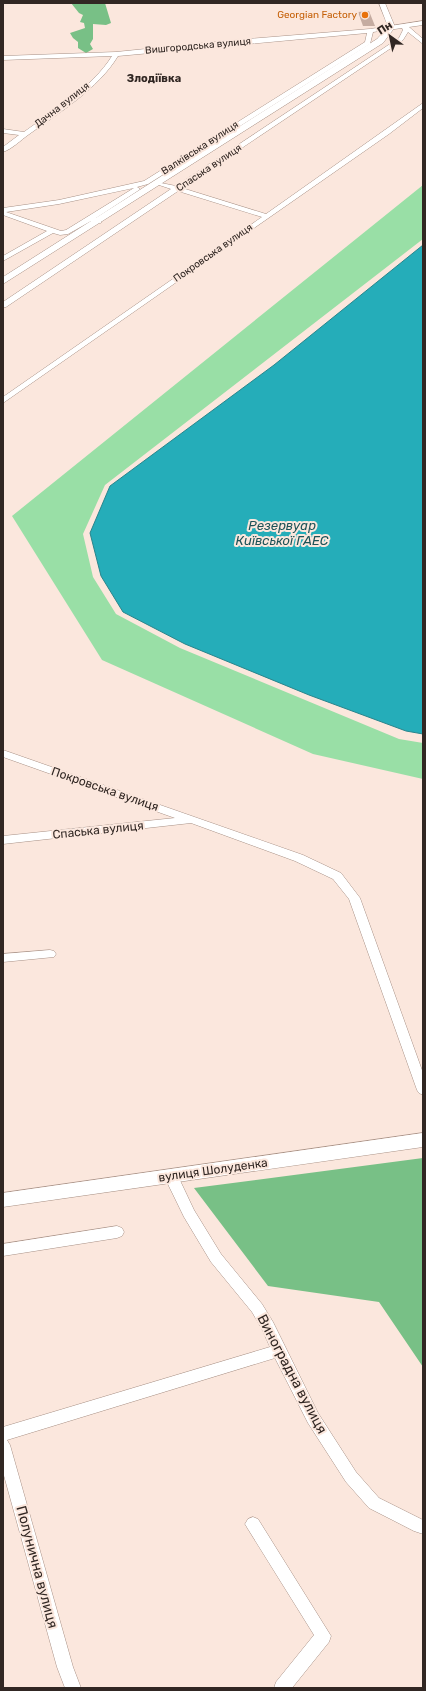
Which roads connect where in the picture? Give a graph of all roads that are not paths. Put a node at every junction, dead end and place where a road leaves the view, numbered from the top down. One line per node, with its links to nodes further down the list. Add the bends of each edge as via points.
1 (382, 3): 4 (street)
2 (423, 23): 3 (street, Вишгородська вулиця)
3 (404, 26): 4 (street, Вишгородська вулиця); 6 (street); 18 (street, Спаська вулиця, via 406,30 401,39)
4 (392, 27): 5 (street, Вишгородська вулиця); 9 (street, Спаська вулиця, via 380,41)
5 (370, 31): 7 (street, Вишгородська вулиця); 9 (street, Валківська вулиця, via 368,43)
6 (423, 42)
7 (116, 54): 8 (street, Вишгородська вулиця); 14 (street, Дачна вулиця, via 114,61 88,86)
8 (3, 58)
9 (348, 58): 11 (street, Валківська вулиця); 12 (street, Спаська вулиця)
10 (423, 105): 20 (street, Покровська вулиця, via 387,133)
11 (238, 124): 12 (street); 16 (street, Валківська вулиця)
12 (247, 126): 17 (street, Спаська вулиця)
13 (3, 131): 14 (street)
14 (24, 134): 15 (street, Дачна вулиця)
15 (3, 150)
16 (146, 183): 19 (street, Валківська вулиця); 21 (street)
17 (158, 183): 18 (street); 22 (street, Спаська вулиця)
18 (178, 189): 20 (street); 26 (street, Спаська вулиця)
19 (3, 212): 23 (street)
20 (266, 216): 27 (street, Покровська вулиця)
21 (90, 219): 22 (street); 23 (street, via 68,232)
22 (98, 221): 25 (street, Спаська вулиця)
23 (52, 231): 24 (street)
24 (3, 259)
25 (3, 281)
26 (3, 305)
27 (5, 397)
28 (3, 753): 29 (street, Покровська вулиця)
29 (193, 819): 30 (street, Спаська вулиця); 33 (street, Покровська вулиця, via 299,858 337,876 354,898)
30 (3, 840)
31 (50, 954): 32 (street)
32 (3, 958)
33 (423, 1090)
34 (423, 1140): 35 (main road, вулиця Шолуденка)
35 (171, 1176): 36 (main road, вулиця Шолуденка); 39 (street, Виноградна вулиця, via 189,1213 216,1258 256,1308 268,1326)
36 (3, 1200)
37 (117, 1232): 38 (street)
38 (3, 1250)
39 (279, 1352): 40 (street); 43 (street, Виноградна вулиця, via 313,1418 350,1477 374,1503)
40 (3, 1434)
41 (3, 1445): 44 (street, Полунична вулиця, via 64,1667)
42 (253, 1524): 45 (street, via 323,1636)
43 (423, 1527)
44 (74, 1688)
45 (282, 1688)

